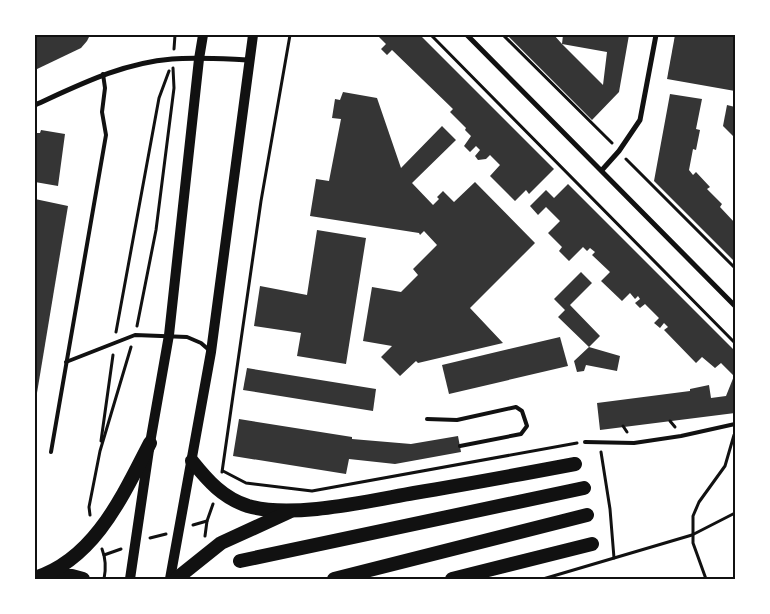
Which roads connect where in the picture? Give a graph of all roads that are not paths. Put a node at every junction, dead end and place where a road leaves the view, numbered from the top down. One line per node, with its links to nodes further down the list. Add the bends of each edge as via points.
1 (203, 35): 5 (main road)
2 (253, 35): 6 (main road)
3 (467, 35): 9 (street)
4 (656, 35): 9 (street, via 640,120)
5 (199, 59): 6 (street); 7 (street, via 173,59); 11 (main road)
6 (249, 60): 12 (main road)
7 (103, 74): 8 (street); 13 (lane, via 102,112 106,135)
8 (35, 105)
9 (602, 170): 10 (street)
10 (735, 306)
11 (169, 335): 12 (lane, via 187,337); 13 (lane, via 135,335); 17 (main road)
12 (211, 352): 20 (main road)
13 (66, 362): 19 (lane)
14 (427, 419): 18 (lane, via 457,420 516,407 522,411 527,426 522,434)
15 (735, 424): 16 (lane, via 634,443)
16 (585, 442)
17 (150, 443): 27 (highway, via 103,527 66,562); 29 (main road)
18 (460, 446)
19 (51, 452)
20 (192, 461): 23 (highway, via 218,491 236,501); 30 (main road)
21 (576, 464): 23 (highway, via 364,502)
22 (584, 488): 26 (highway)
23 (292, 511): 31 (highway, via 221,543)
24 (587, 515): 32 (highway)
25 (592, 544): 33 (highway)
26 (240, 561)
27 (40, 576): 28 (highway)
28 (84, 579)
29 (130, 579)
30 (170, 579)
31 (176, 579)
32 (334, 579)
33 (452, 579)

